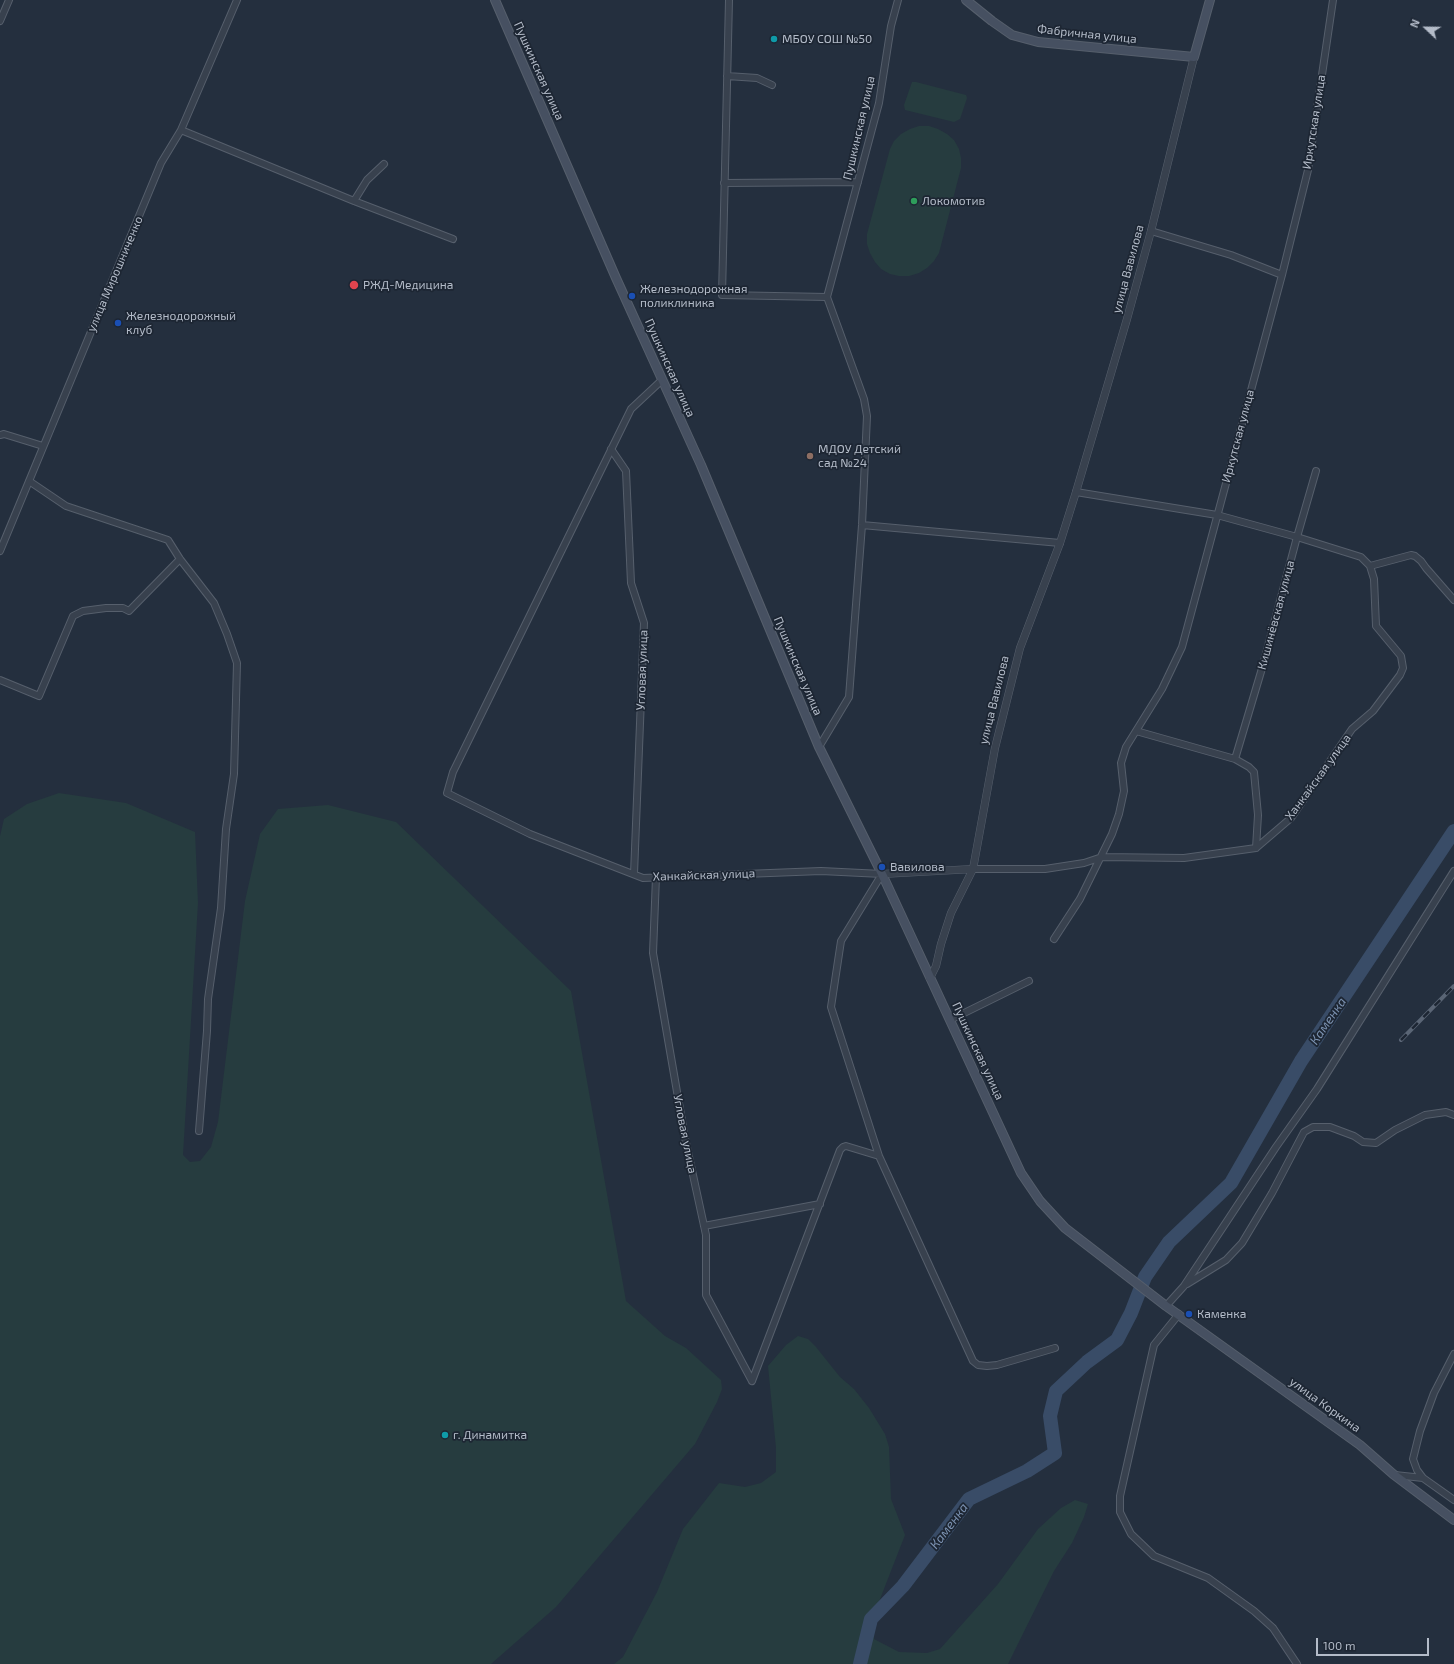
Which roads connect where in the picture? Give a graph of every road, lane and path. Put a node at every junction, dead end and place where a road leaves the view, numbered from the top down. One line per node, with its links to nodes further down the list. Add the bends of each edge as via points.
1 (9, 0): 9 (street)
2 (237, 0): 13 (street, улица Мирошниченко)
3 (495, 0): 22 (main road, Пушкинская улица)
4 (729, 0): 11 (street)
5 (898, 0): 15 (street, Пушкинская улица, via 891,26 879,103)
6 (966, 0): 10 (main road, Фабричная улица, via 1012,35 1038,42)
7 (1210, 0): 10 (main road, улица Вавилова)
8 (1334, 0): 20 (street, Иркутская улица, via 1308,170)
9 (0, 21)
10 (1194, 57): 18 (street, улица Вавилова)
11 (727, 76): 12 (street, via 757,78); 16 (street)
12 (772, 85)
13 (181, 130): 17 (street); 24 (street, улица Мирошниченко, via 161,163)
14 (384, 164): 17 (street, via 367,180)
15 (858, 182): 16 (street); 21 (street, Пушкинская улица)
16 (724, 183): 21 (street, via 722,295)
17 (354, 201): 19 (street)
18 (1151, 231): 20 (street, via 1231,255); 28 (street, улица Вавилова)
19 (454, 239)
20 (1282, 275): 29 (street, Иркутская улица)
21 (827, 297): 30 (street, Пушкинская улица, via 864,399 867,416)
22 (662, 380): 25 (street, via 631,409); 39 (main road, Пушкинская улица, via 701,465)
23 (0, 435): 24 (street)
24 (43, 446): 27 (street, улица Мирошниченко)
25 (611, 449): 45 (street, Угловая улица, via 626,472 631,583 644,623); 45 (street, Ханкайская улица, via 453,772 447,793 530,834)
26 (1316, 471): 31 (street, Кишинёвская улица)
27 (29, 481): 33 (street, улица Мирошниченко); 34 (street, via 66,506 168,540)
28 (1076, 492): 29 (street); 32 (street, улица Вавилова)
29 (1217, 515): 31 (street); 38 (street, Иркутская улица, via 1182,647 1162,689)
30 (862, 525): 32 (street); 39 (street, Пушкинская улица, via 849,697)
31 (1297, 537): 35 (street, via 1357,555); 40 (street, Кишинёвская улица)
32 (1060, 543): 43 (street, улица Вавилова, via 1020,648 995,748)
33 (0, 551)
34 (180, 560): 37 (street, via 129,611 123,608 106,608 83,611 73,616 39,696); 53 (street, via 214,603 236,663 234,774 226,830 221,908 208,999)
35 (1370, 566): 36 (street, via 1415,556); 41 (street, Ханкайская улица, via 1374,579 1376,626 1401,656 1403,668 1373,711 1352,729 1291,818)
36 (1454, 600)
37 (0, 680)
38 (1136, 731): 40 (street); 42 (street, Иркутская улица, via 1126,747 1121,763 1124,791 1120,814)
39 (820, 747): 46 (main road, Пушкинская улица)
40 (1235, 759): 41 (street, via 1254,772 1258,815)
41 (1256, 848): 42 (street, via 1184,858)
42 (1102, 857): 43 (street, via 1084,863 1045,869); 48 (street, Иркутская улица, via 1080,899)
43 (973, 869): 46 (street); 49 (street, улица Вавилова, via 951,913 936,966)
44 (1454, 872): 57 (street, via 1317,1089 1276,1146)
45 (634, 874): 47 (street, Ханкайская улица, via 643,878)
46 (882, 874): 47 (street, Ханкайская улица, via 821,870); 49 (main road, Пушкинская улица); 54 (street, via 841,941 831,1007)
47 (656, 877): 56 (street, Угловая улица, via 654,953 685,1138)
48 (1054, 939)
49 (930, 978): 51 (main road, Пушкинская улица)
50 (1029, 981): 51 (street)
51 (950, 1020): 58 (main road, Пушкинская улица, via 1025,1179 1040,1202 1065,1228)
52 (1454, 1115): 57 (street, via 1446,1112 1425,1115 1376,1143 1363,1142 1330,1127 1313,1127 1304,1132 1242,1243 1226,1260)
53 (199, 1131)
54 (878, 1156): 55 (street, via 843,1147); 60 (street, via 973,1361 978,1365 997,1365)
55 (820, 1204): 56 (street); 56 (street, Угловая улица, via 752,1381 706,1295)
56 (704, 1226)
57 (1184, 1286): 58 (street)
58 (1166, 1306): 59 (main road, Пушкинская улица)
59 (1179, 1314): 62 (main road, улица Коркина, via 1360,1445); 66 (street, via 1154,1345 1120,1496 1120,1512 1131,1534 1154,1556 1208,1578 1254,1611 1273,1628)
60 (1055, 1348)
61 (1454, 1354): 63 (street, via 1434,1393 1413,1459)
62 (1393, 1474): 63 (street); 65 (main road, улица Коркина)
63 (1423, 1478): 64 (street)
64 (1454, 1500)
65 (1454, 1520)
66 (1297, 1664)

